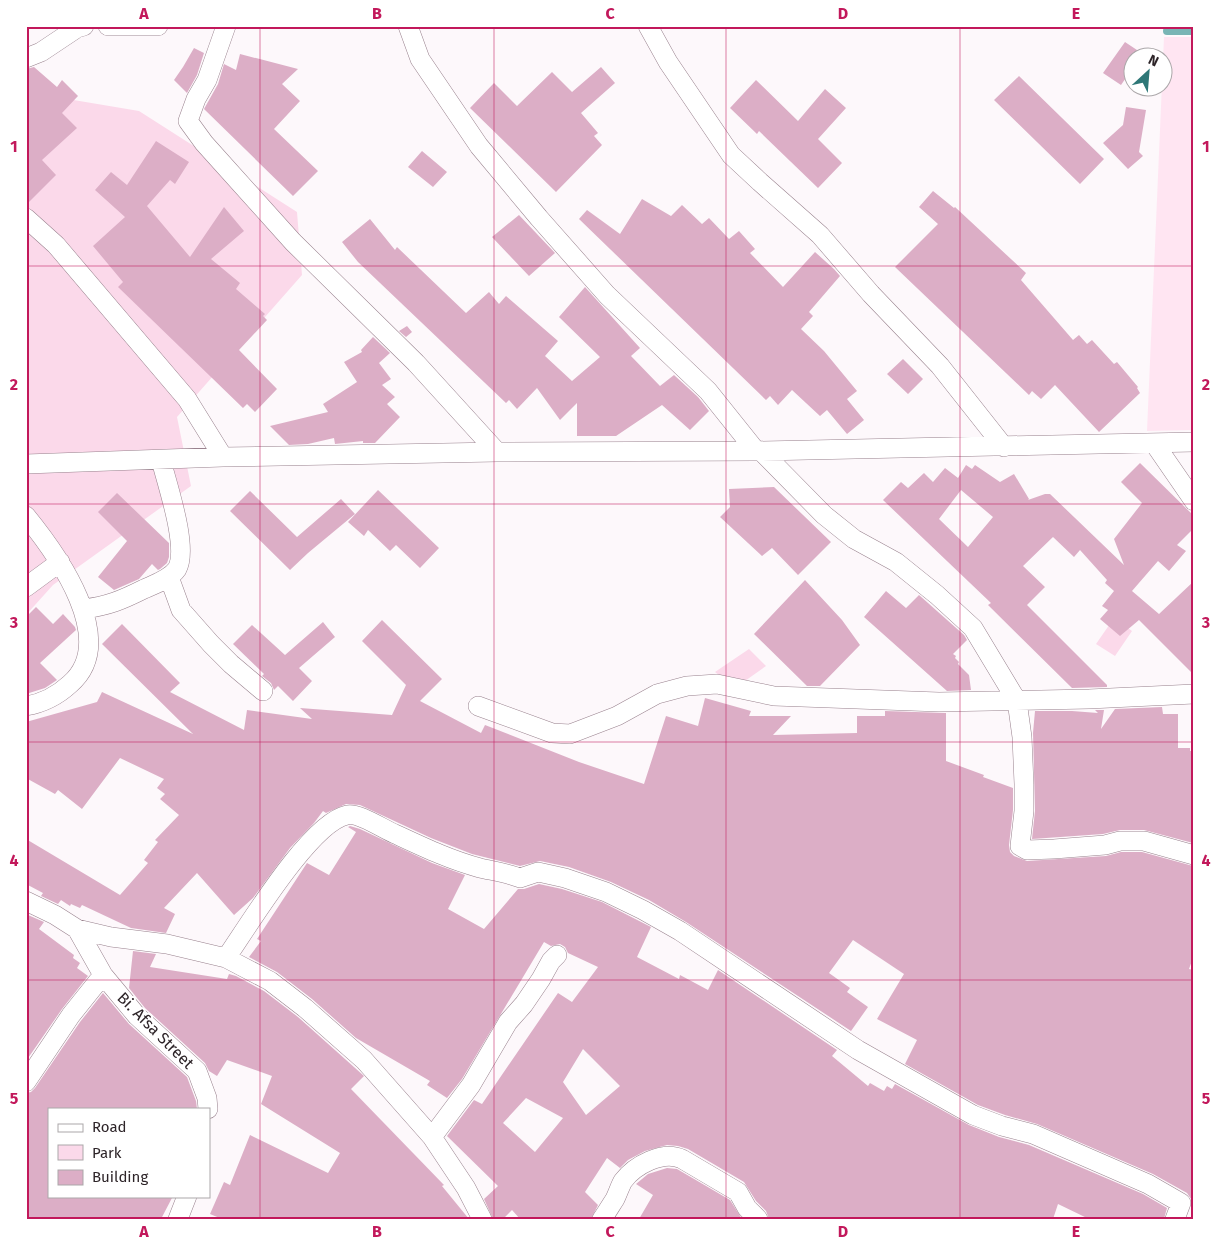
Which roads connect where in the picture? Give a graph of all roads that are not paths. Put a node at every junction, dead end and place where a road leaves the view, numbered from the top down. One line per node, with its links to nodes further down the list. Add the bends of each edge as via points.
1 (84, 26): 7 (street)
2 (108, 26): 3 (street)
3 (158, 26)
4 (226, 26): 13 (street, via 188,121 293,242 416,363)
5 (408, 26): 12 (street, via 420,59 479,146 607,294 708,392)
6 (648, 26): 11 (street, via 668,62 731,155 820,234 871,294 940,366)
7 (26, 58)
8 (26, 218): 14 (street, via 56,245 188,399)
9 (1194, 442): 10 (street)
10 (1154, 444): 11 (street); 17 (street)
11 (1004, 447): 12 (street)
12 (759, 451): 13 (street); 25 (street, via 824,515 854,539 896,562 973,628)
13 (496, 452): 14 (street)
14 (223, 456): 15 (street)
15 (161, 460): 16 (street); 20 (street, via 180,535 181,556)
16 (26, 464)
17 (1194, 501)
18 (26, 516): 19 (street)
19 (60, 562): 21 (street); 22 (street)
20 (169, 577): 22 (street, via 103,607); 23 (street, via 181,610 211,644)
21 (26, 587)
22 (83, 609): 26 (street, via 89,636 86,662 76,679 60,693 40,704)
23 (263, 691)
24 (1194, 694): 25 (street)
25 (1017, 701): 27 (street, via 814,698 774,696 716,684 687,686 657,694 617,716 570,734 552,733); 28 (street, via 1024,784 1020,843 1023,848 1054,849 1144,841)
26 (26, 706)
27 (478, 706)
28 (1194, 855)
29 (26, 901): 30 (street, Bi. Afsa Street)
30 (77, 929): 32 (street); 33 (street, Bi. Afsa Street)
31 (557, 955): 36 (street, via 508,1022 471,1085)
32 (226, 958): 36 (street, via 270,981 306,1008 364,1060); 42 (street, via 288,868 316,835 341,817 349,814 361,816 438,854 479,868 520,878 538,872 565,878 606,892 643,910 680,931 858,1050 964,1111 1033,1134 1173,1198 1181,1203)
33 (103, 975): 34 (street, via 71,1014); 35 (street, Bi. Afsa Street, via 137,1016 197,1070)
34 (26, 1082)
35 (208, 1108)
36 (432, 1137): 39 (street)
37 (186, 1198): 38 (street)
38 (178, 1219)
39 (482, 1219)
40 (602, 1219): 41 (street, via 623,1181 635,1170 666,1156 682,1159 738,1192)
41 (758, 1219)
42 (1175, 1219)

